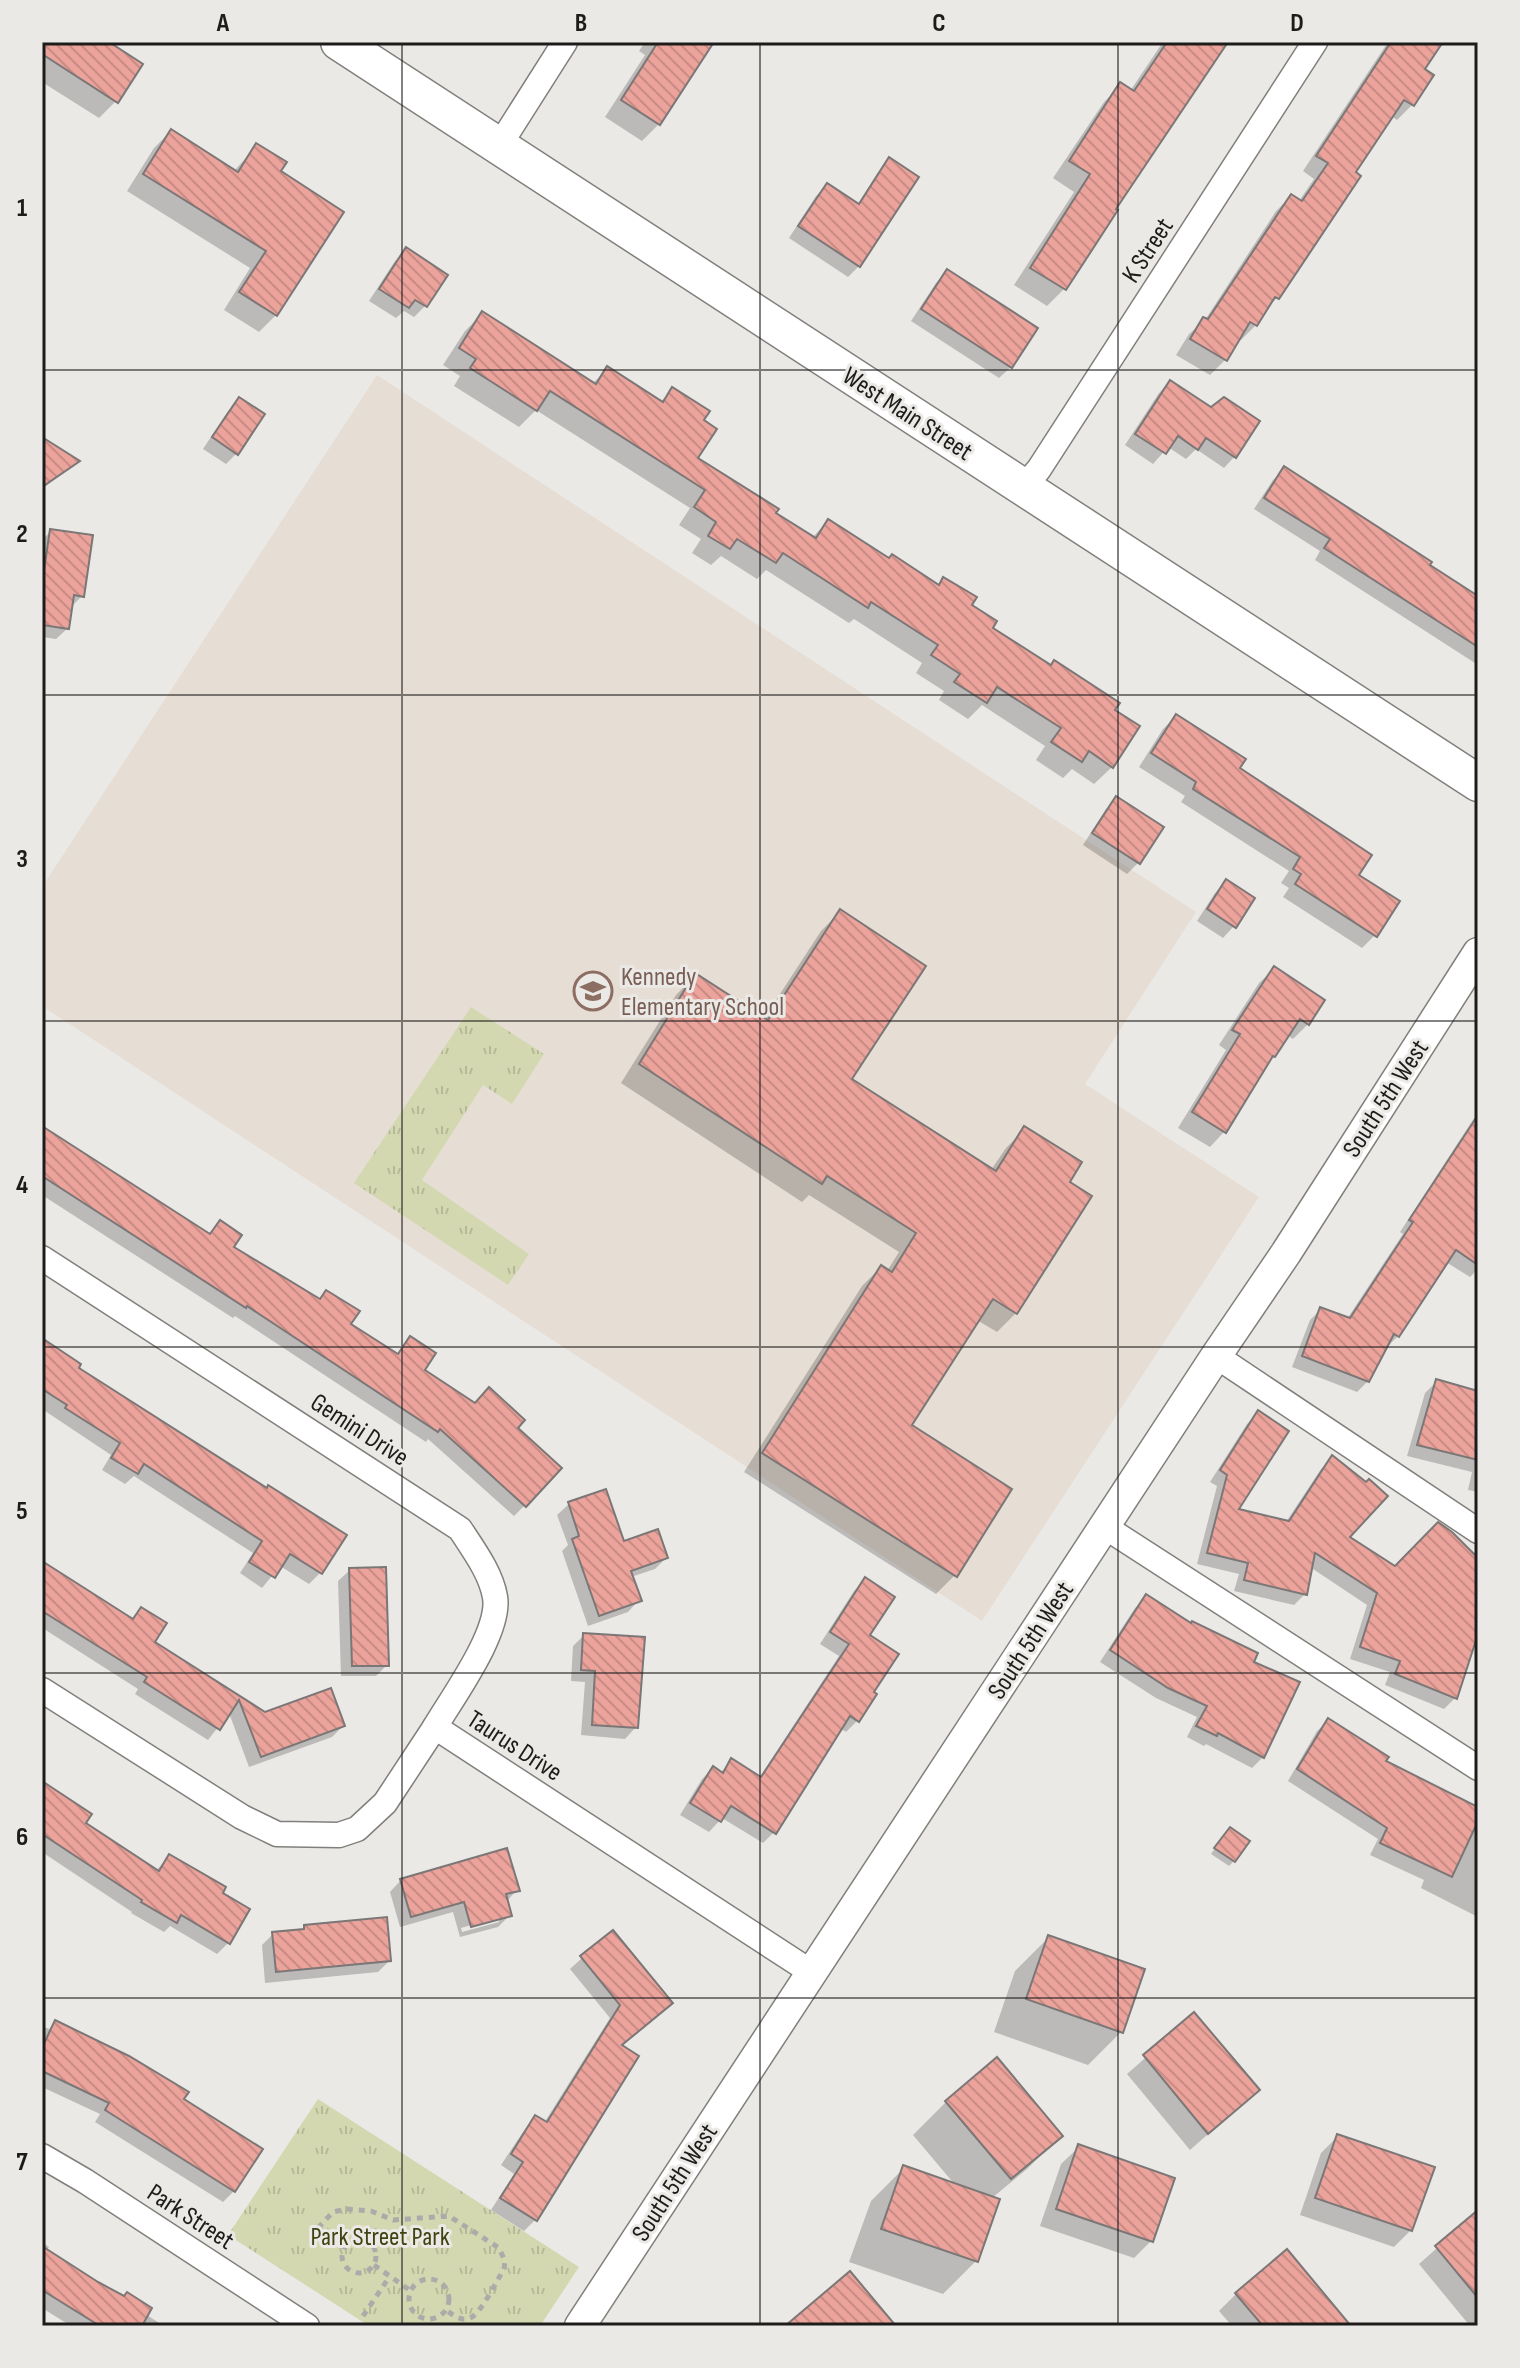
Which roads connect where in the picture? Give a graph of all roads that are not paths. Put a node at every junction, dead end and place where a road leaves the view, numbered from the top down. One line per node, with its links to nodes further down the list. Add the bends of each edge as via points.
1 (339, 42): 4 (main road, West Main Street)
2 (565, 42): 4 (street)
3 (1315, 42): 5 (street, K Street)
4 (499, 146): 5 (main road, West Main Street)
5 (1024, 487): 6 (main road, West Main Street)
6 (1478, 783)
7 (1478, 953): 9 (street, South 5th West)
8 (42, 1258): 13 (street, Gemini Drive, via 460,1529 492,1586 495,1612 492,1630)
9 (1216, 1356): 10 (street, South 5th West); 11 (street)
10 (1105, 1527): 14 (street); 15 (street, South 5th West)
11 (1478, 1531)
12 (42, 1690): 13 (street, Taurus Drive, via 277,1834 339,1835 357,1829 385,1803)
13 (435, 1727): 15 (street, Taurus Drive)
14 (1475, 1760)
15 (811, 1972): 18 (street, South 5th West)
16 (42, 2156): 17 (street, Park Street)
17 (307, 2326)
18 (580, 2326)

